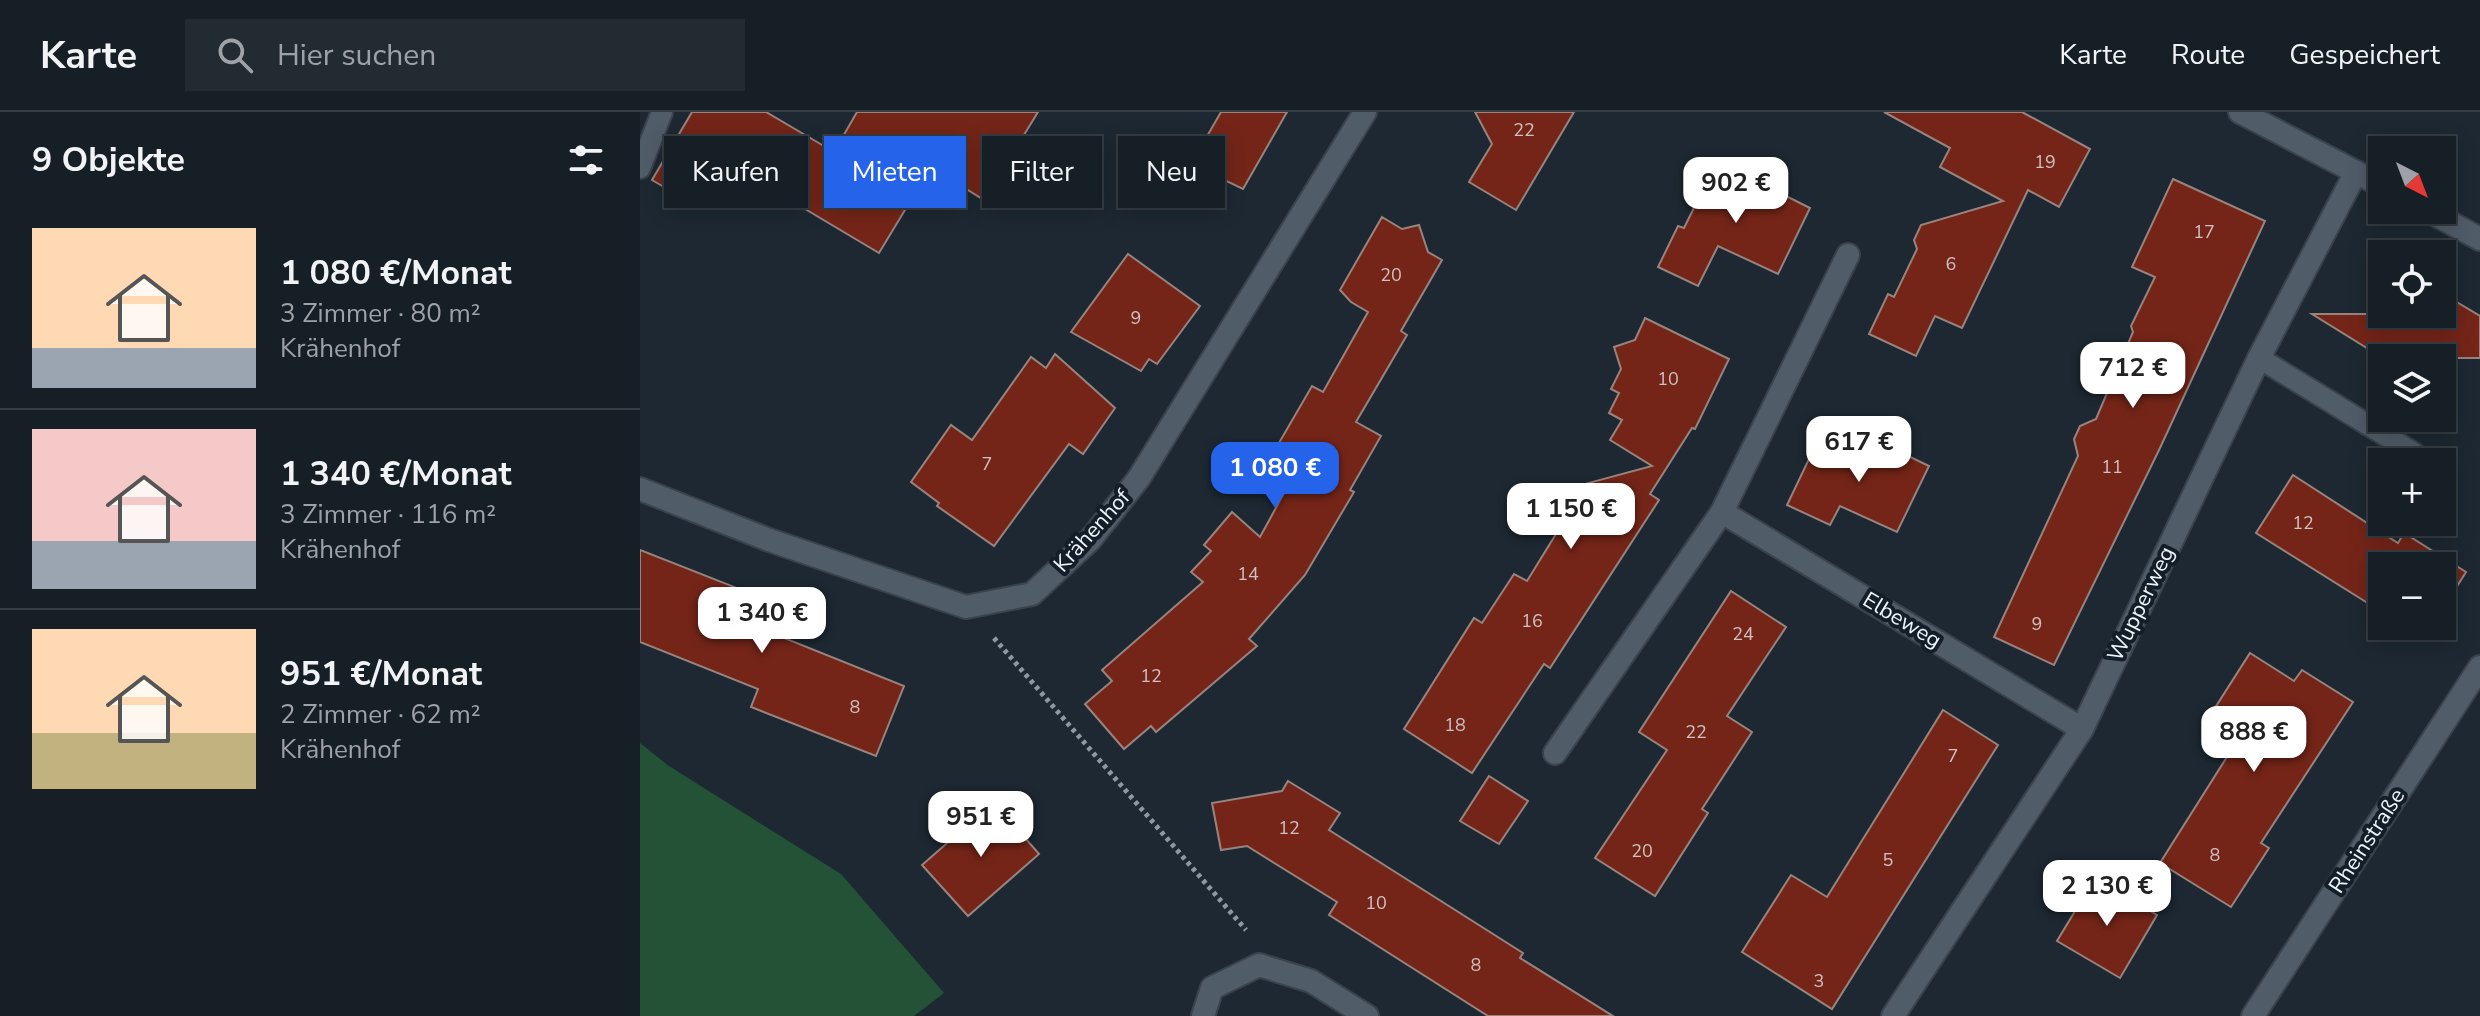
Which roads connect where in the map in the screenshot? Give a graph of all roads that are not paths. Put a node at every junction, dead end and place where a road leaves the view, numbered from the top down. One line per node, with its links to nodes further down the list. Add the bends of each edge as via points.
1 (662, 112): 4 (lane)
2 (1365, 112): 12 (street, Krähenhof, via 1139,478 1090,540 1032,594 966,607 769,540)
3 (2240, 112): 5 (street)
4 (640, 168)
5 (2356, 172): 6 (street); 10 (street, Wupperweg)
6 (2368, 178)
7 (2453, 224): 8 (street)
8 (2480, 239)
9 (1848, 255): 13 (street)
10 (2259, 358): 11 (lane); 15 (street, Wupperweg)
11 (2406, 448)
12 (640, 489)
13 (1722, 512): 15 (street, Elbeweg); 16 (street)
14 (2480, 667): 20 (street, Rheinstraße)
15 (2082, 729): 19 (street, Wupperweg)
16 (1555, 753)
17 (1203, 1016): 18 (street, via 1212,988 1259,965 1311,981)
18 (1367, 1016)
19 (1893, 1016)
20 (2253, 1016)

